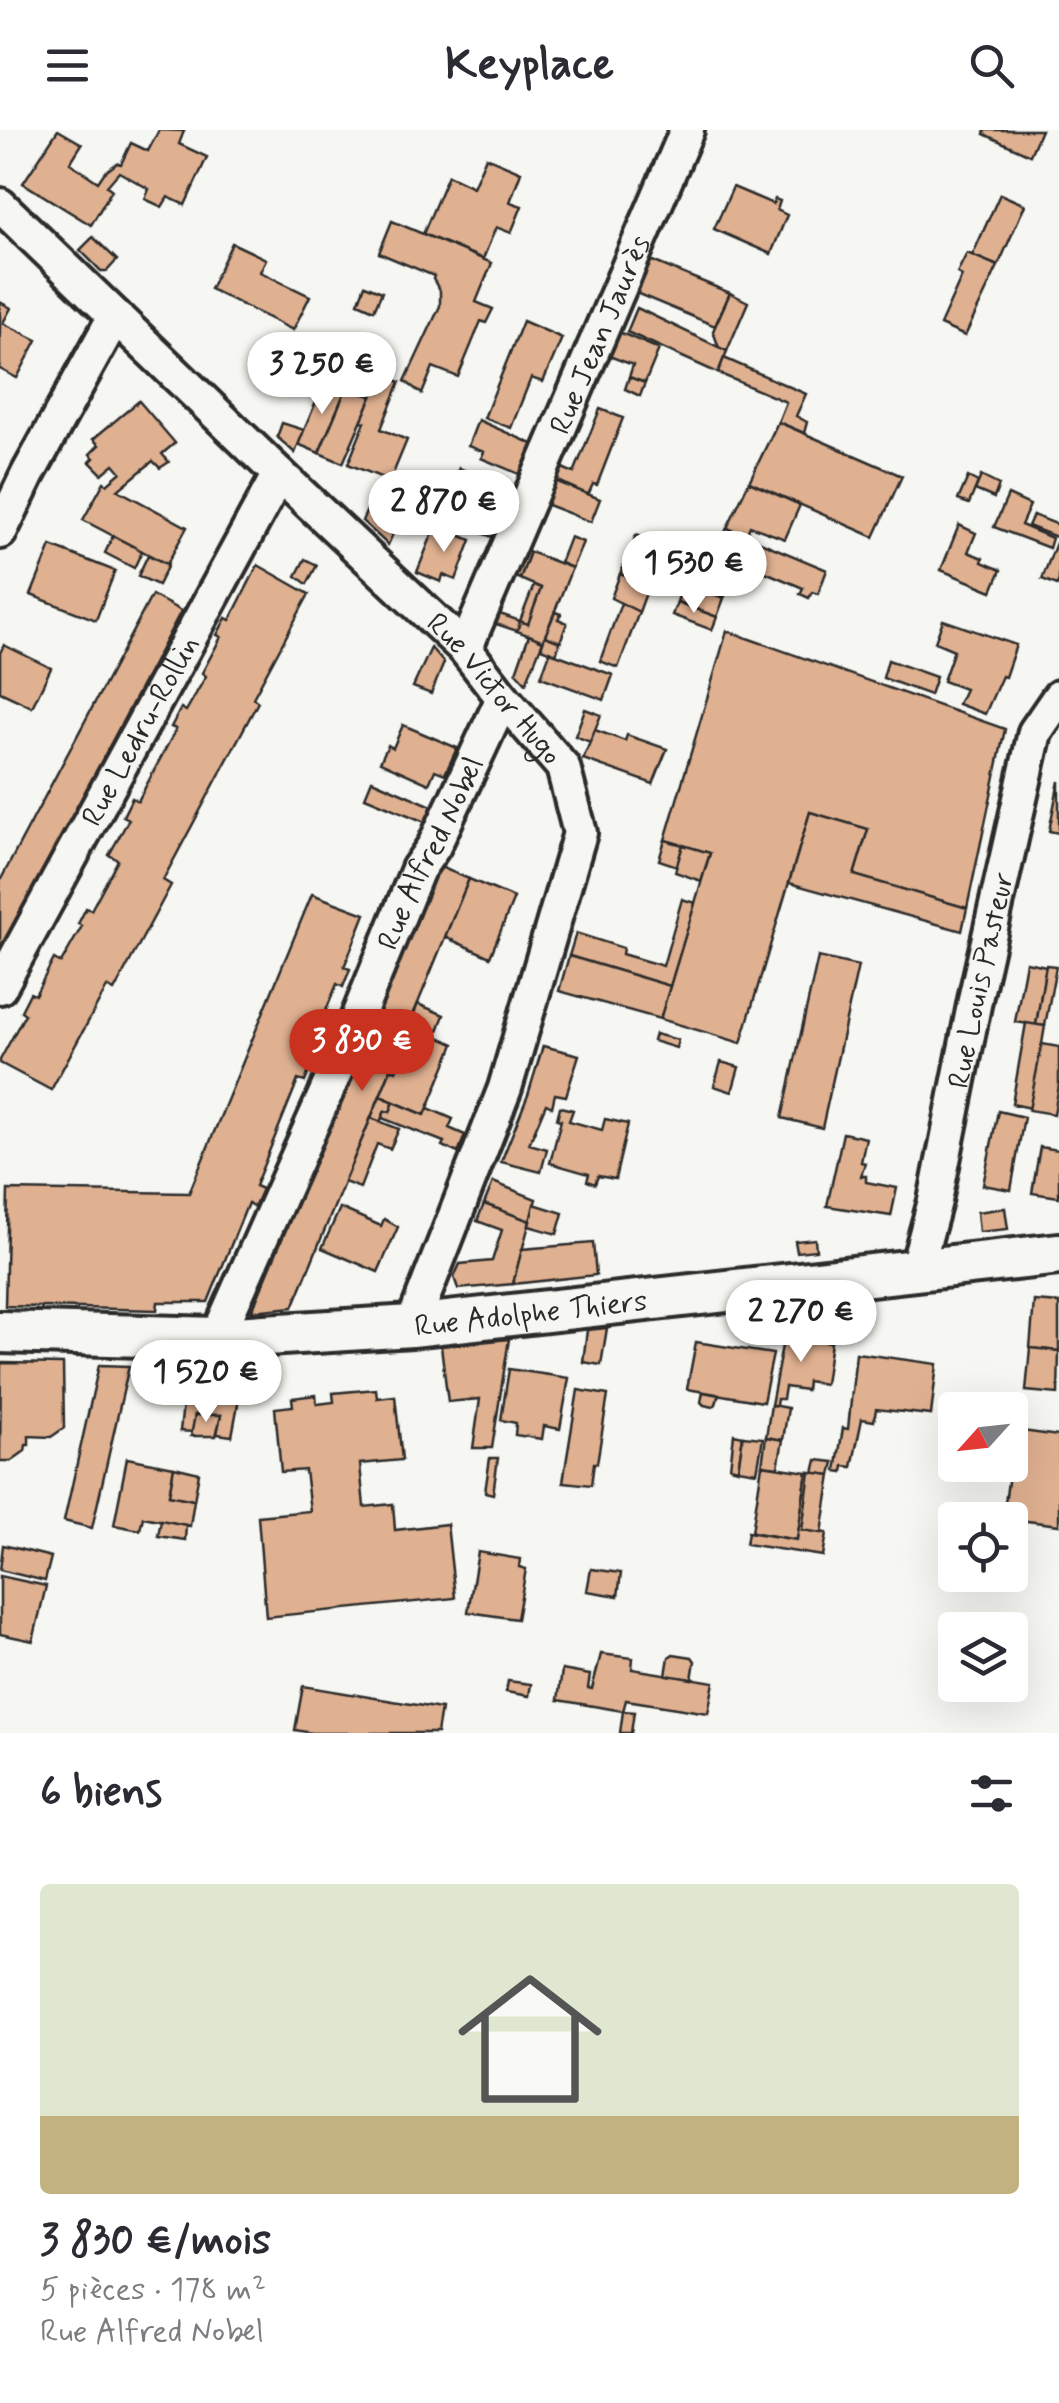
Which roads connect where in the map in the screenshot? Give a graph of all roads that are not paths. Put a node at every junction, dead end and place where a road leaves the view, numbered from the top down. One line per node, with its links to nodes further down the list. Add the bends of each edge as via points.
1 (687, 130): 6 (street, Rue Jean Jaurès)
2 (0, 204): 3 (street, Rue Victor Hugo)
3 (115, 316): 4 (street, Rue Victor Hugo); 5 (street)
4 (279, 474): 6 (street, Rue Victor Hugo); 9 (street, Rue Ledru-Rollin)
5 (0, 532)
6 (465, 649): 8 (street, Rue Victor Hugo)
7 (1059, 697): 11 (street, Rue Louis Pasteur, via 1035,732)
8 (503, 698): 12 (street, Rue Victor Hugo, via 563,768 580,833 505,1088); 14 (street, Rue Alfred Nobel, via 418,869)
9 (0, 987)
10 (1059, 1254): 11 (street, Rue Adolphe Thiers)
11 (916, 1272): 12 (street, Rue Adolphe Thiers)
12 (412, 1326): 14 (street, Rue Adolphe Thiers)
13 (0, 1332): 14 (street, Rue Adolphe Thiers)
14 (217, 1338)

